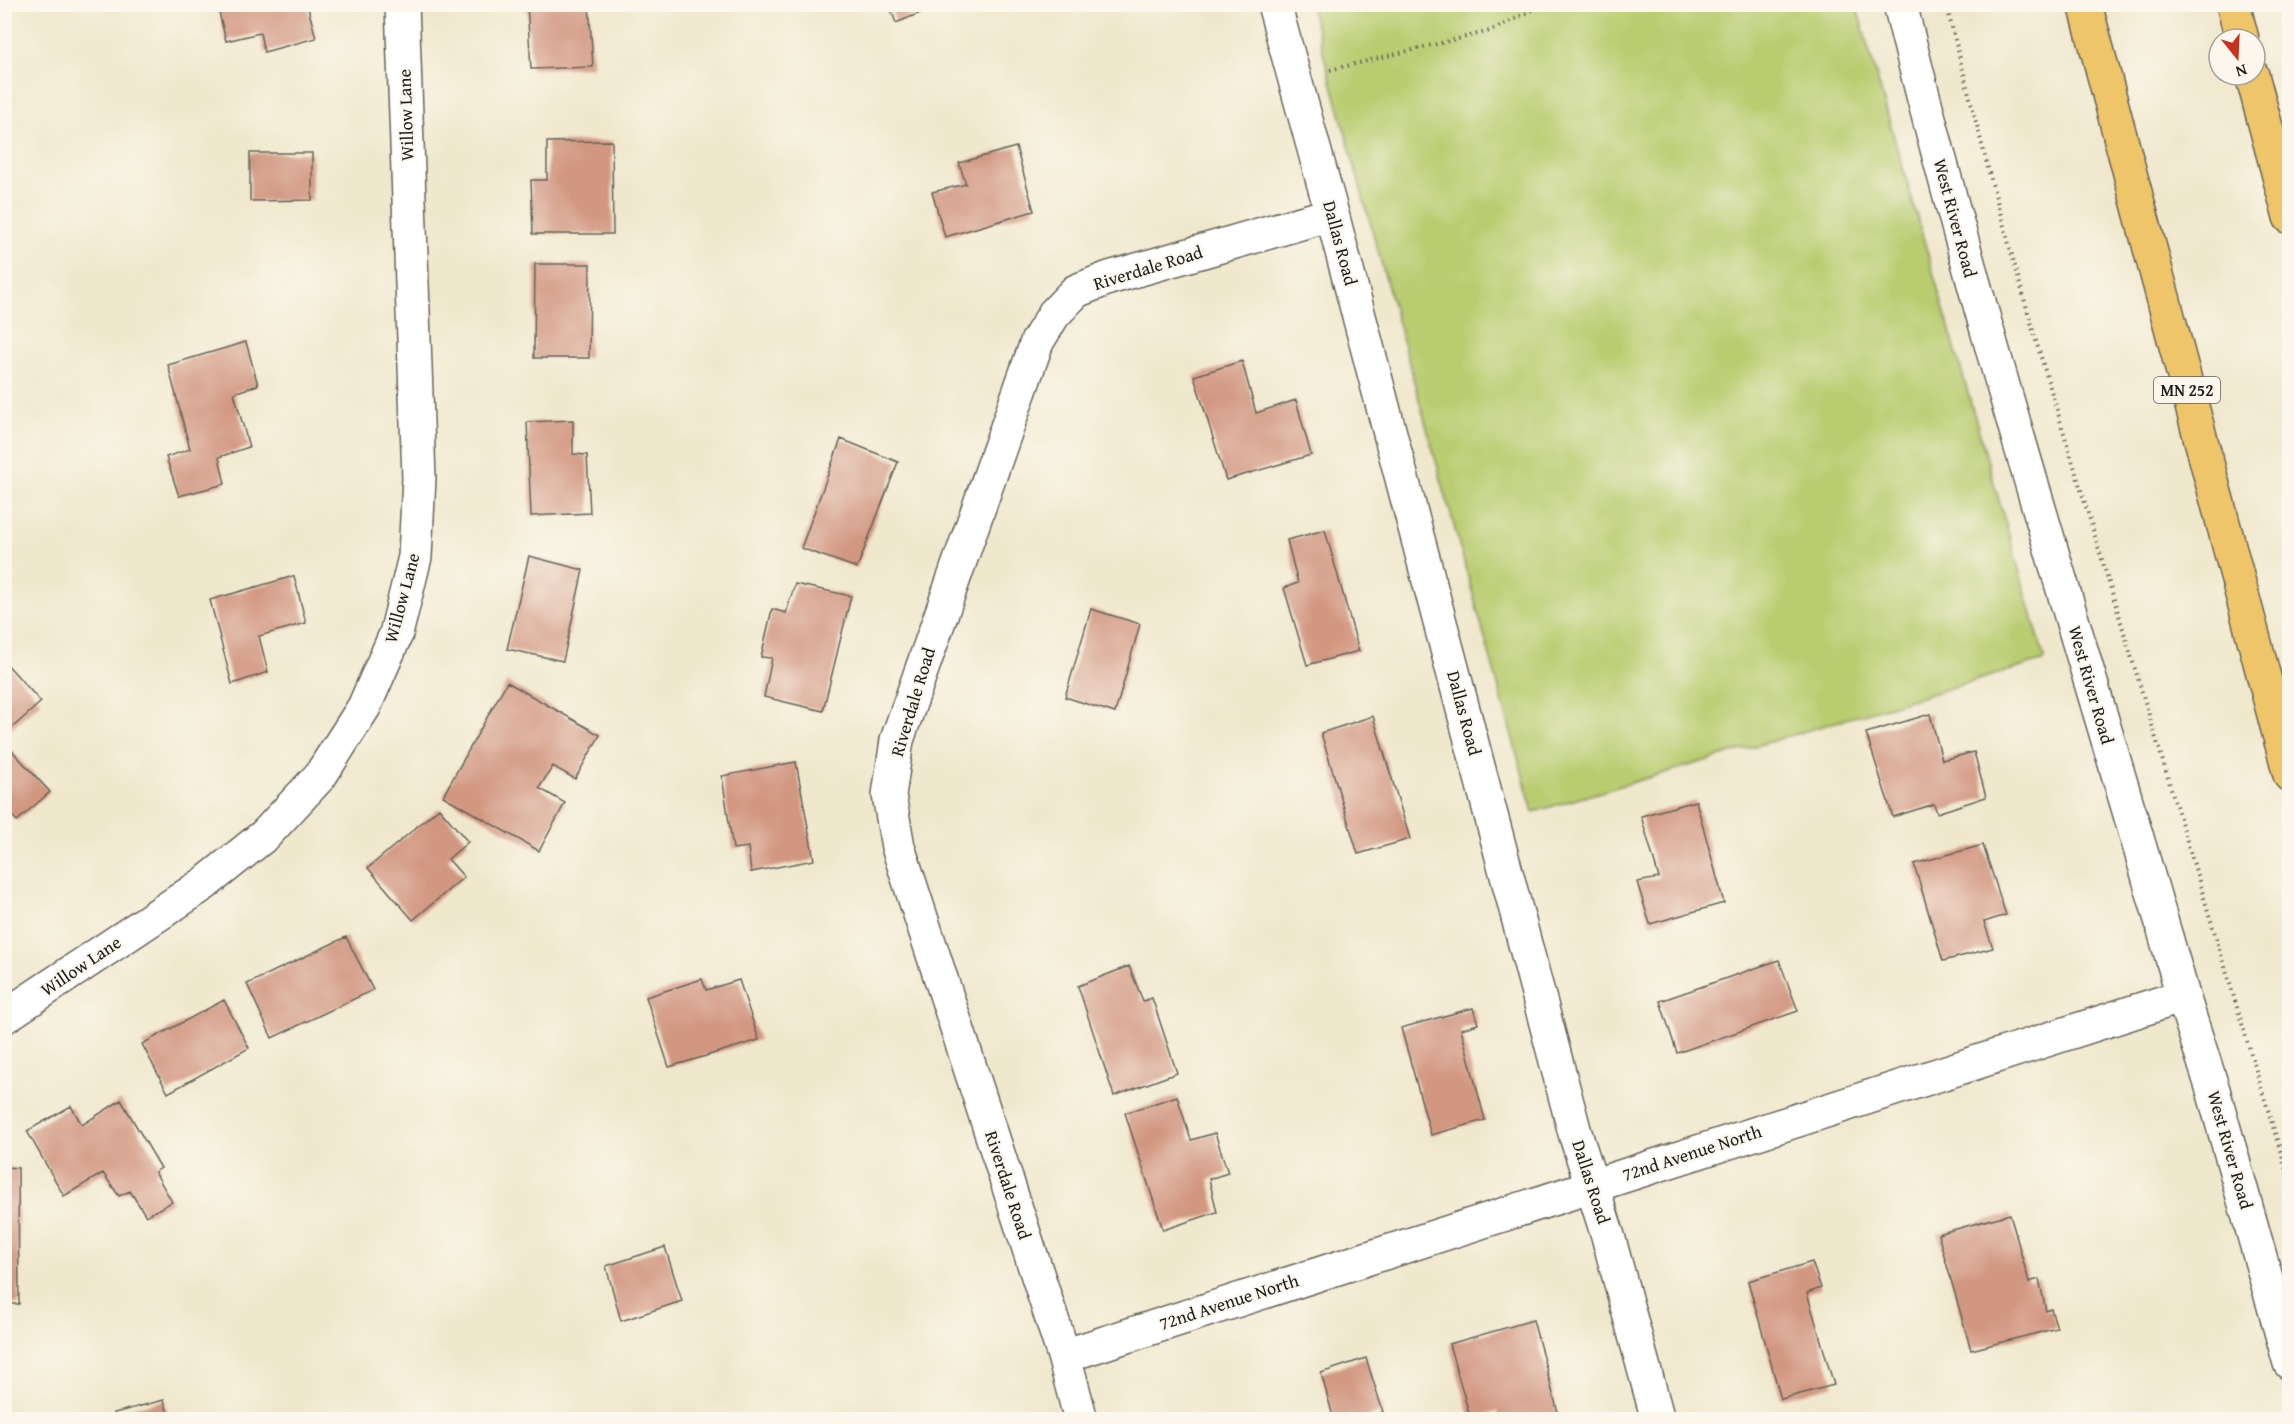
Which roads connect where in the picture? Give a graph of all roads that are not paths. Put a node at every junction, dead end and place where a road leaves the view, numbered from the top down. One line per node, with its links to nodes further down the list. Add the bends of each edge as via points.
1 (402, 4): 12 (street, Willow Lane, via 419,478 415,557 396,634 364,707 320,776 266,835 204,884)
2 (1274, 4): 8 (street, Dallas Road)
3 (1900, 4): 11 (street, West River Road, via 1981,313)
4 (2085, 4): 10 (highway, MN 252)
5 (2233, 4): 6 (highway)
6 (2239, 27)
7 (2255, 87): 9 (highway)
8 (1332, 214): 13 (street, Dallas Road); 14 (street, Riverdale Road, via 1109,278 1076,291 1054,314 1037,342 897,740 889,795 898,847)
9 (2289, 217)
10 (2289, 775)
11 (2184, 996): 13 (street, 72nd Avenue North); 15 (street, West River Road)
12 (4, 1017)
13 (1592, 1185): 14 (street, 72nd Avenue North); 17 (street, Dallas Road)
14 (1064, 1356): 16 (street, Riverdale Road)
15 (2289, 1362)
16 (1081, 1419)
17 (1658, 1419)

